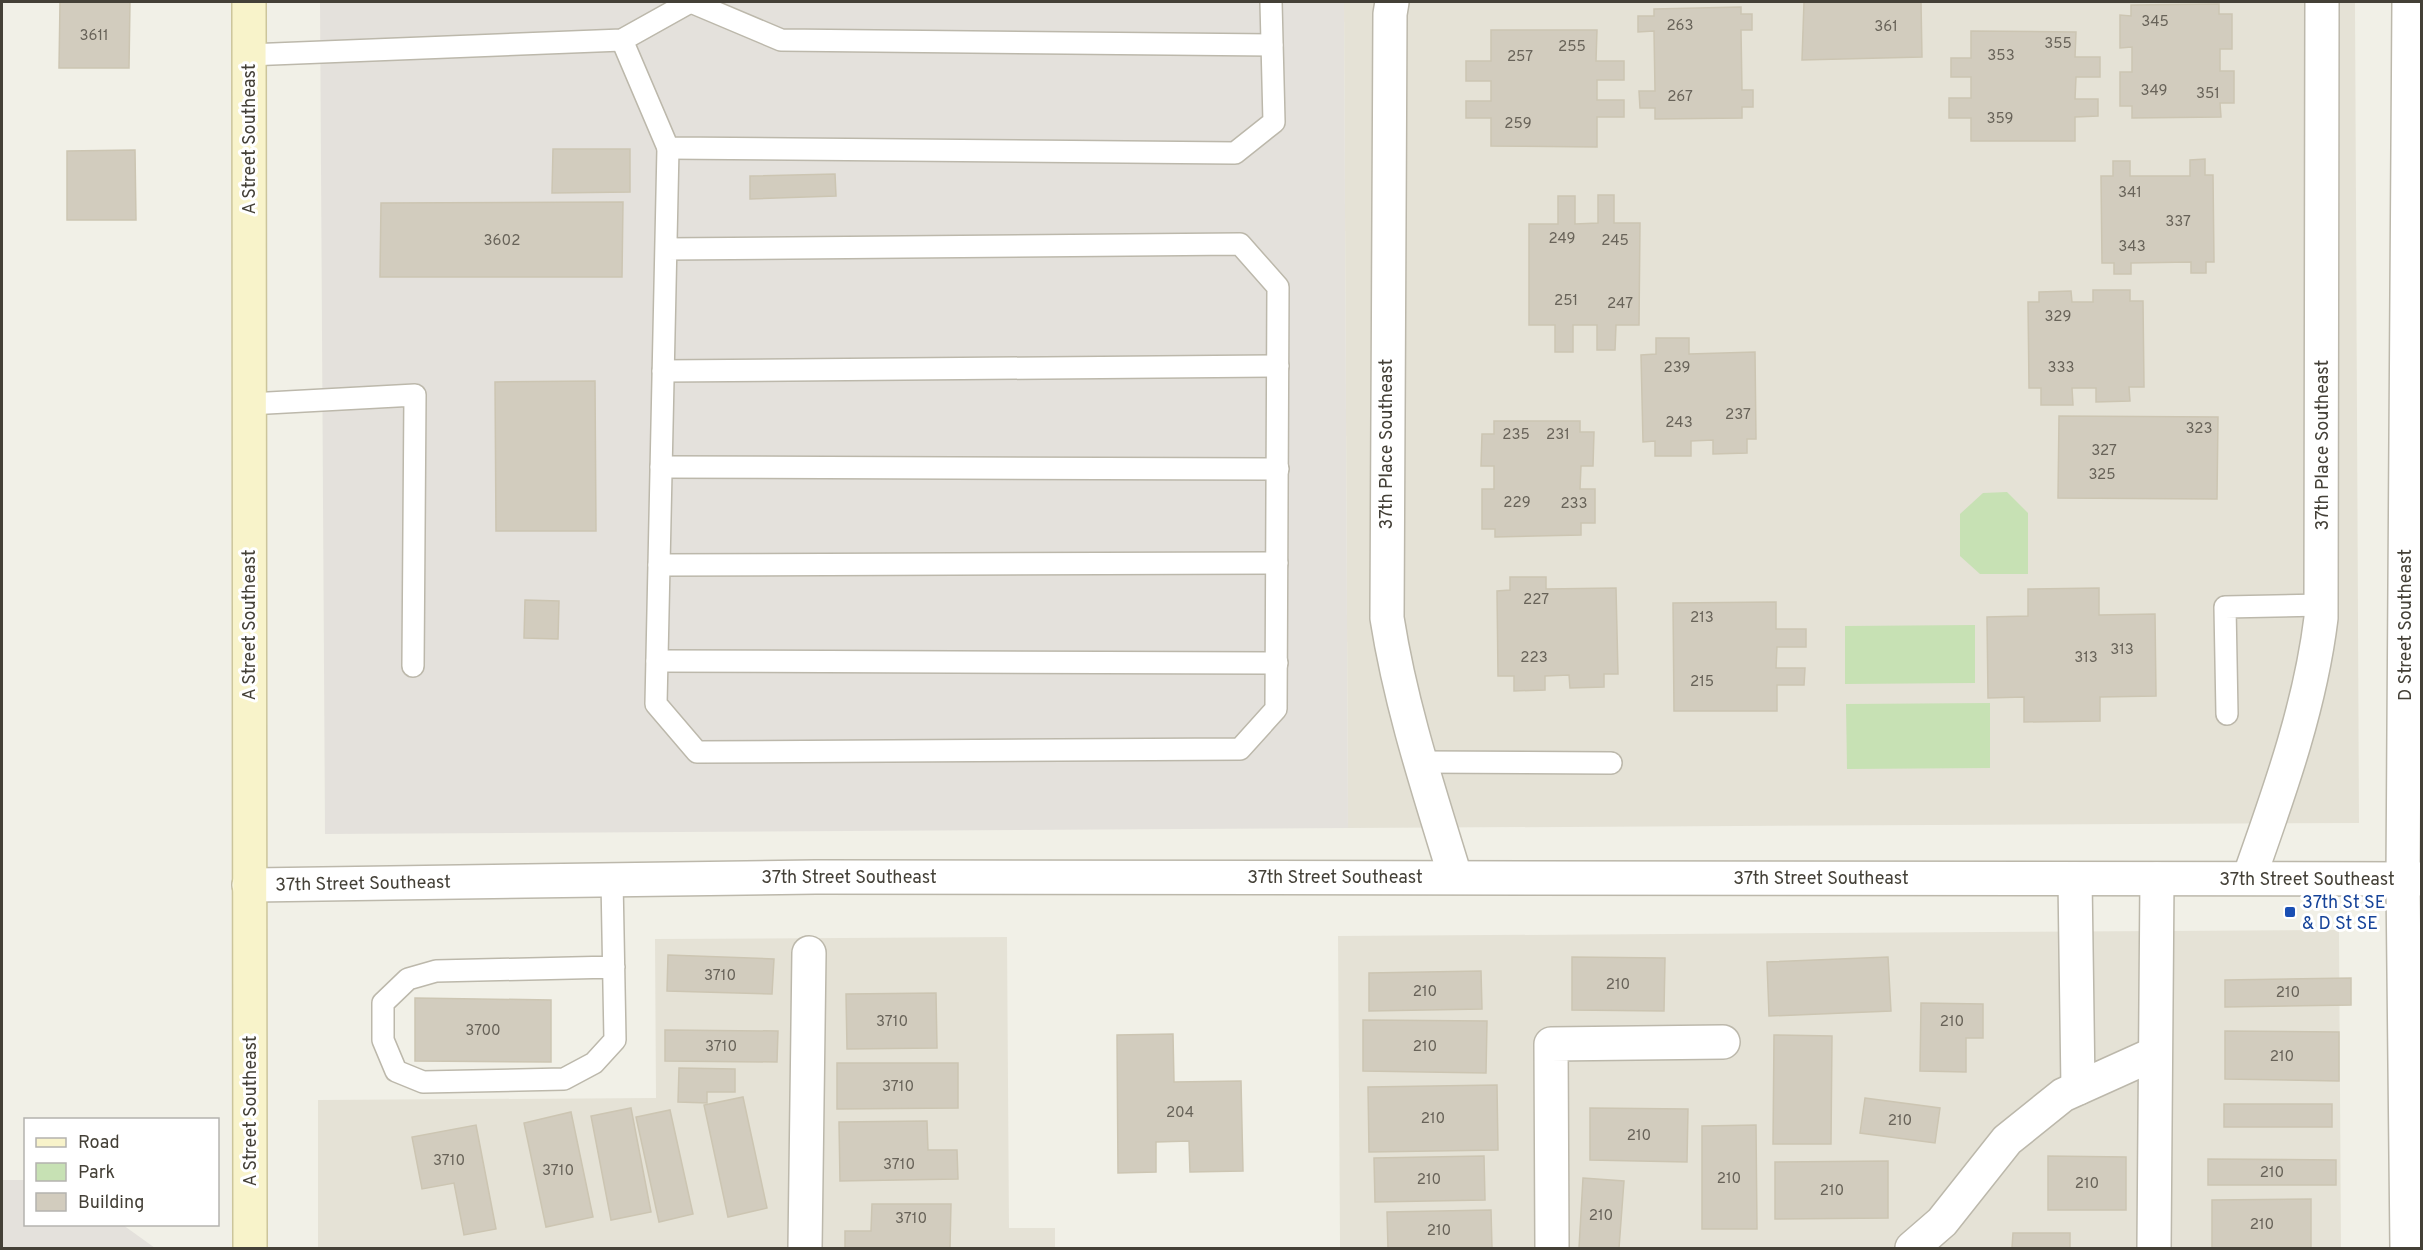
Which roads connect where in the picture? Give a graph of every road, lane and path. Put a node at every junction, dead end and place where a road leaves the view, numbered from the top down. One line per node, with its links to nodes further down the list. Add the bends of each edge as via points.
1 (249, 2): 9 (main road, A Street Southeast)
2 (690, 2): 7 (lane); 8 (lane, via 781,40)
3 (1271, 2): 8 (lane)
4 (1392, 2): 24 (street, 37th Place Southeast, via 1387,618 1396,676)
5 (2322, 2): 19 (street, 37th Place Southeast)
6 (2409, 2): 30 (street, D Street Southeast)
7 (622, 40): 9 (lane); 10 (lane)
8 (1272, 45): 10 (lane, via 1274,122 1235,153)
9 (249, 55): 14 (main road, A Street Southeast)
10 (668, 148): 11 (lane)
11 (666, 249): 12 (lane, via 1240,244 1278,287); 13 (lane)
12 (1278, 366): 13 (lane); 16 (lane)
13 (663, 371): 15 (lane)
14 (249, 404): 22 (lane, via 415,395); 32 (main road, A Street Southeast)
15 (661, 467): 16 (lane); 18 (lane)
16 (1278, 470): 17 (lane)
17 (1277, 563): 18 (lane); 21 (lane)
18 (659, 565): 20 (lane)
19 (2322, 605): 23 (lane, via 2225,607); 27 (street, 37th Place Southeast, via 2317,651 2297,736)
20 (657, 661): 21 (lane); 21 (lane, via 656,704 697,752 1240,749 1276,709)
21 (1277, 663)
22 (413, 666)
23 (2227, 714)
24 (1420, 762): 25 (lane); 26 (street, 37th Place Southeast)
25 (1611, 763)
26 (1455, 876): 28 (street, 37th Street Southeast); 31 (street, 37th Street Southeast)
27 (2249, 878): 29 (street, 37th Street Southeast); 30 (street, 37th Street Southeast)
28 (2075, 879): 29 (street, 37th Street Southeast); 37 (street)
29 (2157, 879): 36 (street)
30 (2412, 879): 43 (street, D Street Southeast)
31 (612, 880): 32 (street, 37th Street Southeast); 34 (lane)
32 (249, 885): 38 (main road, A Street Southeast)
33 (809, 953): 39 (street)
34 (614, 967): 34 (lane, via 615,1040 594,1064 564,1079 423,1082 396,1071 383,1040 383,1003 408,979 436,971)
35 (1723, 1042): 40 (street, via 1551,1044)
36 (2154, 1054): 37 (street); 42 (street)
37 (2078, 1088): 41 (street, via 2063,1095 2007,1140 1942,1222)
38 (250, 1248)
39 (805, 1248)
40 (1552, 1248)
41 (1912, 1248)
42 (2154, 1248)
43 (2407, 1248)

